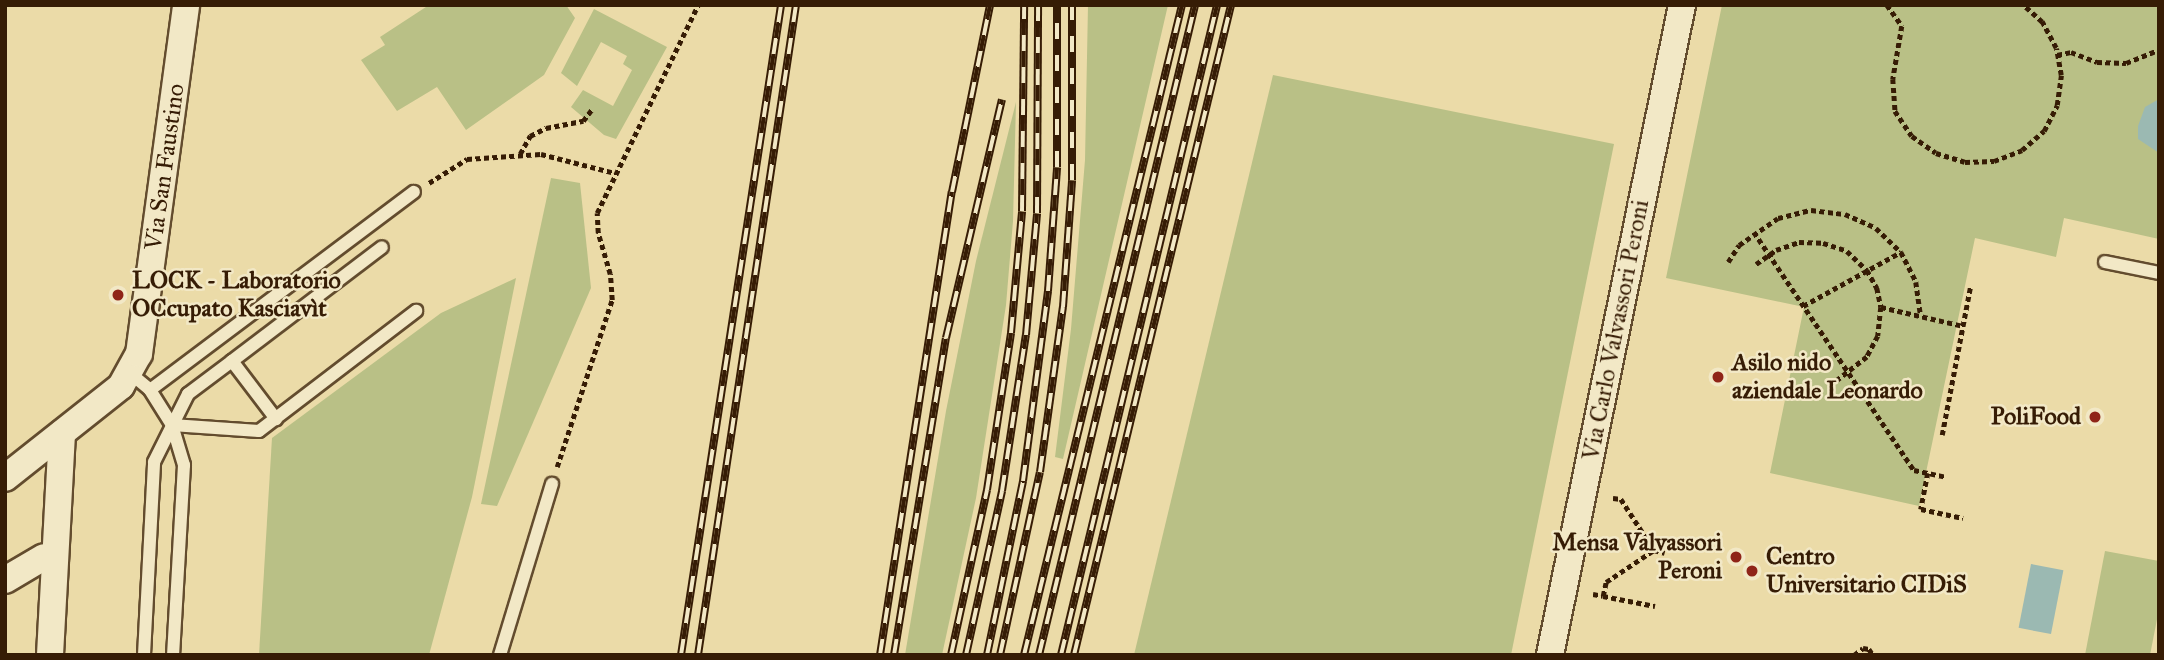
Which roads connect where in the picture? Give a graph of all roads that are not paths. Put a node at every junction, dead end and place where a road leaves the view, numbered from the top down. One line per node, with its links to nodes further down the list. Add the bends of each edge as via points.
1 (186, 5): 9 (street, Via San Faustino, via 139,354)
2 (1682, 5): 22 (street, Via Carlo Valvassori Peroni)
3 (414, 192): 10 (lane)
4 (382, 247): 8 (lane)
5 (2105, 262): 6 (lane)
6 (2159, 273)
7 (416, 311): 11 (lane)
8 (232, 361): 11 (lane); 12 (lane, via 188,394)
9 (130, 373): 10 (lane); 13 (street, Via San Faustino, via 121,386)
10 (150, 390): 12 (lane)
11 (276, 418): 12 (lane, via 259,431)
12 (172, 425): 19 (lane, via 154,462); 20 (lane, via 184,465)
13 (62, 433): 14 (street, Via San Faustino); 18 (street)
14 (5, 478)
15 (552, 485): 21 (lane)
16 (44, 557): 17 (street)
17 (5, 580)
18 (50, 655)
19 (144, 655)
20 (173, 655)
21 (500, 655)
22 (1550, 655)

